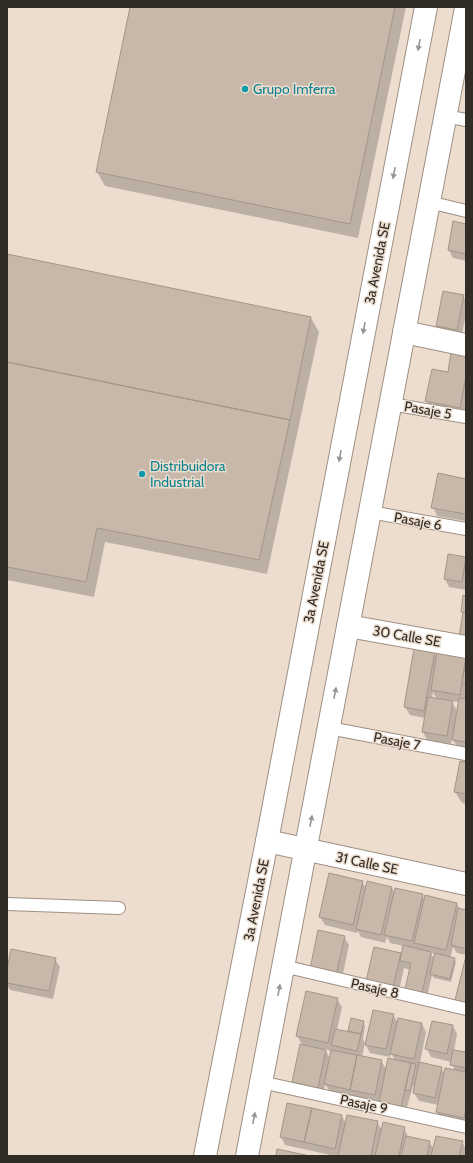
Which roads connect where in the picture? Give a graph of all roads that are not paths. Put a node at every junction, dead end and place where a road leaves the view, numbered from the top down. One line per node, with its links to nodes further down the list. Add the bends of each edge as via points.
1 (426, 7): 17 (main road, 3a Avenida SE, one-way to 17)
2 (466, 8): 3 (main road)
3 (461, 67): 4 (main road)
4 (456, 118): 5 (main road)
5 (429, 202): 6 (lane); 7 (main road)
6 (466, 211)
7 (404, 332): 8 (main road); 9 (main road)
8 (466, 345)
9 (391, 404): 10 (lane, Pasaje 5); 11 (main road)
10 (466, 416)
11 (370, 512): 12 (lane, Pasaje 6); 13 (main road)
12 (466, 529)
13 (348, 626): 14 (main road, 30 Calle SE); 15 (main road, one-way to 13)
14 (466, 646)
15 (329, 728): 16 (lane, Pasaje 7); 18 (main road, one-way to 15)
16 (466, 754)
17 (267, 841): 18 (main road, 31 Calle SE); 26 (main road, 3a Avenida SE)
18 (305, 850): 19 (main road, 31 Calle SE); 22 (main road)
19 (466, 884)
20 (7, 904): 21 (lane)
21 (119, 908)
22 (283, 966): 23 (lane, Pasaje 8); 24 (main road, one-way to 22)
23 (466, 1009)
24 (261, 1082): 25 (lane, Pasaje 9); 27 (main road, one-way to 24)
25 (466, 1127)
26 (205, 1156)
27 (247, 1156)

